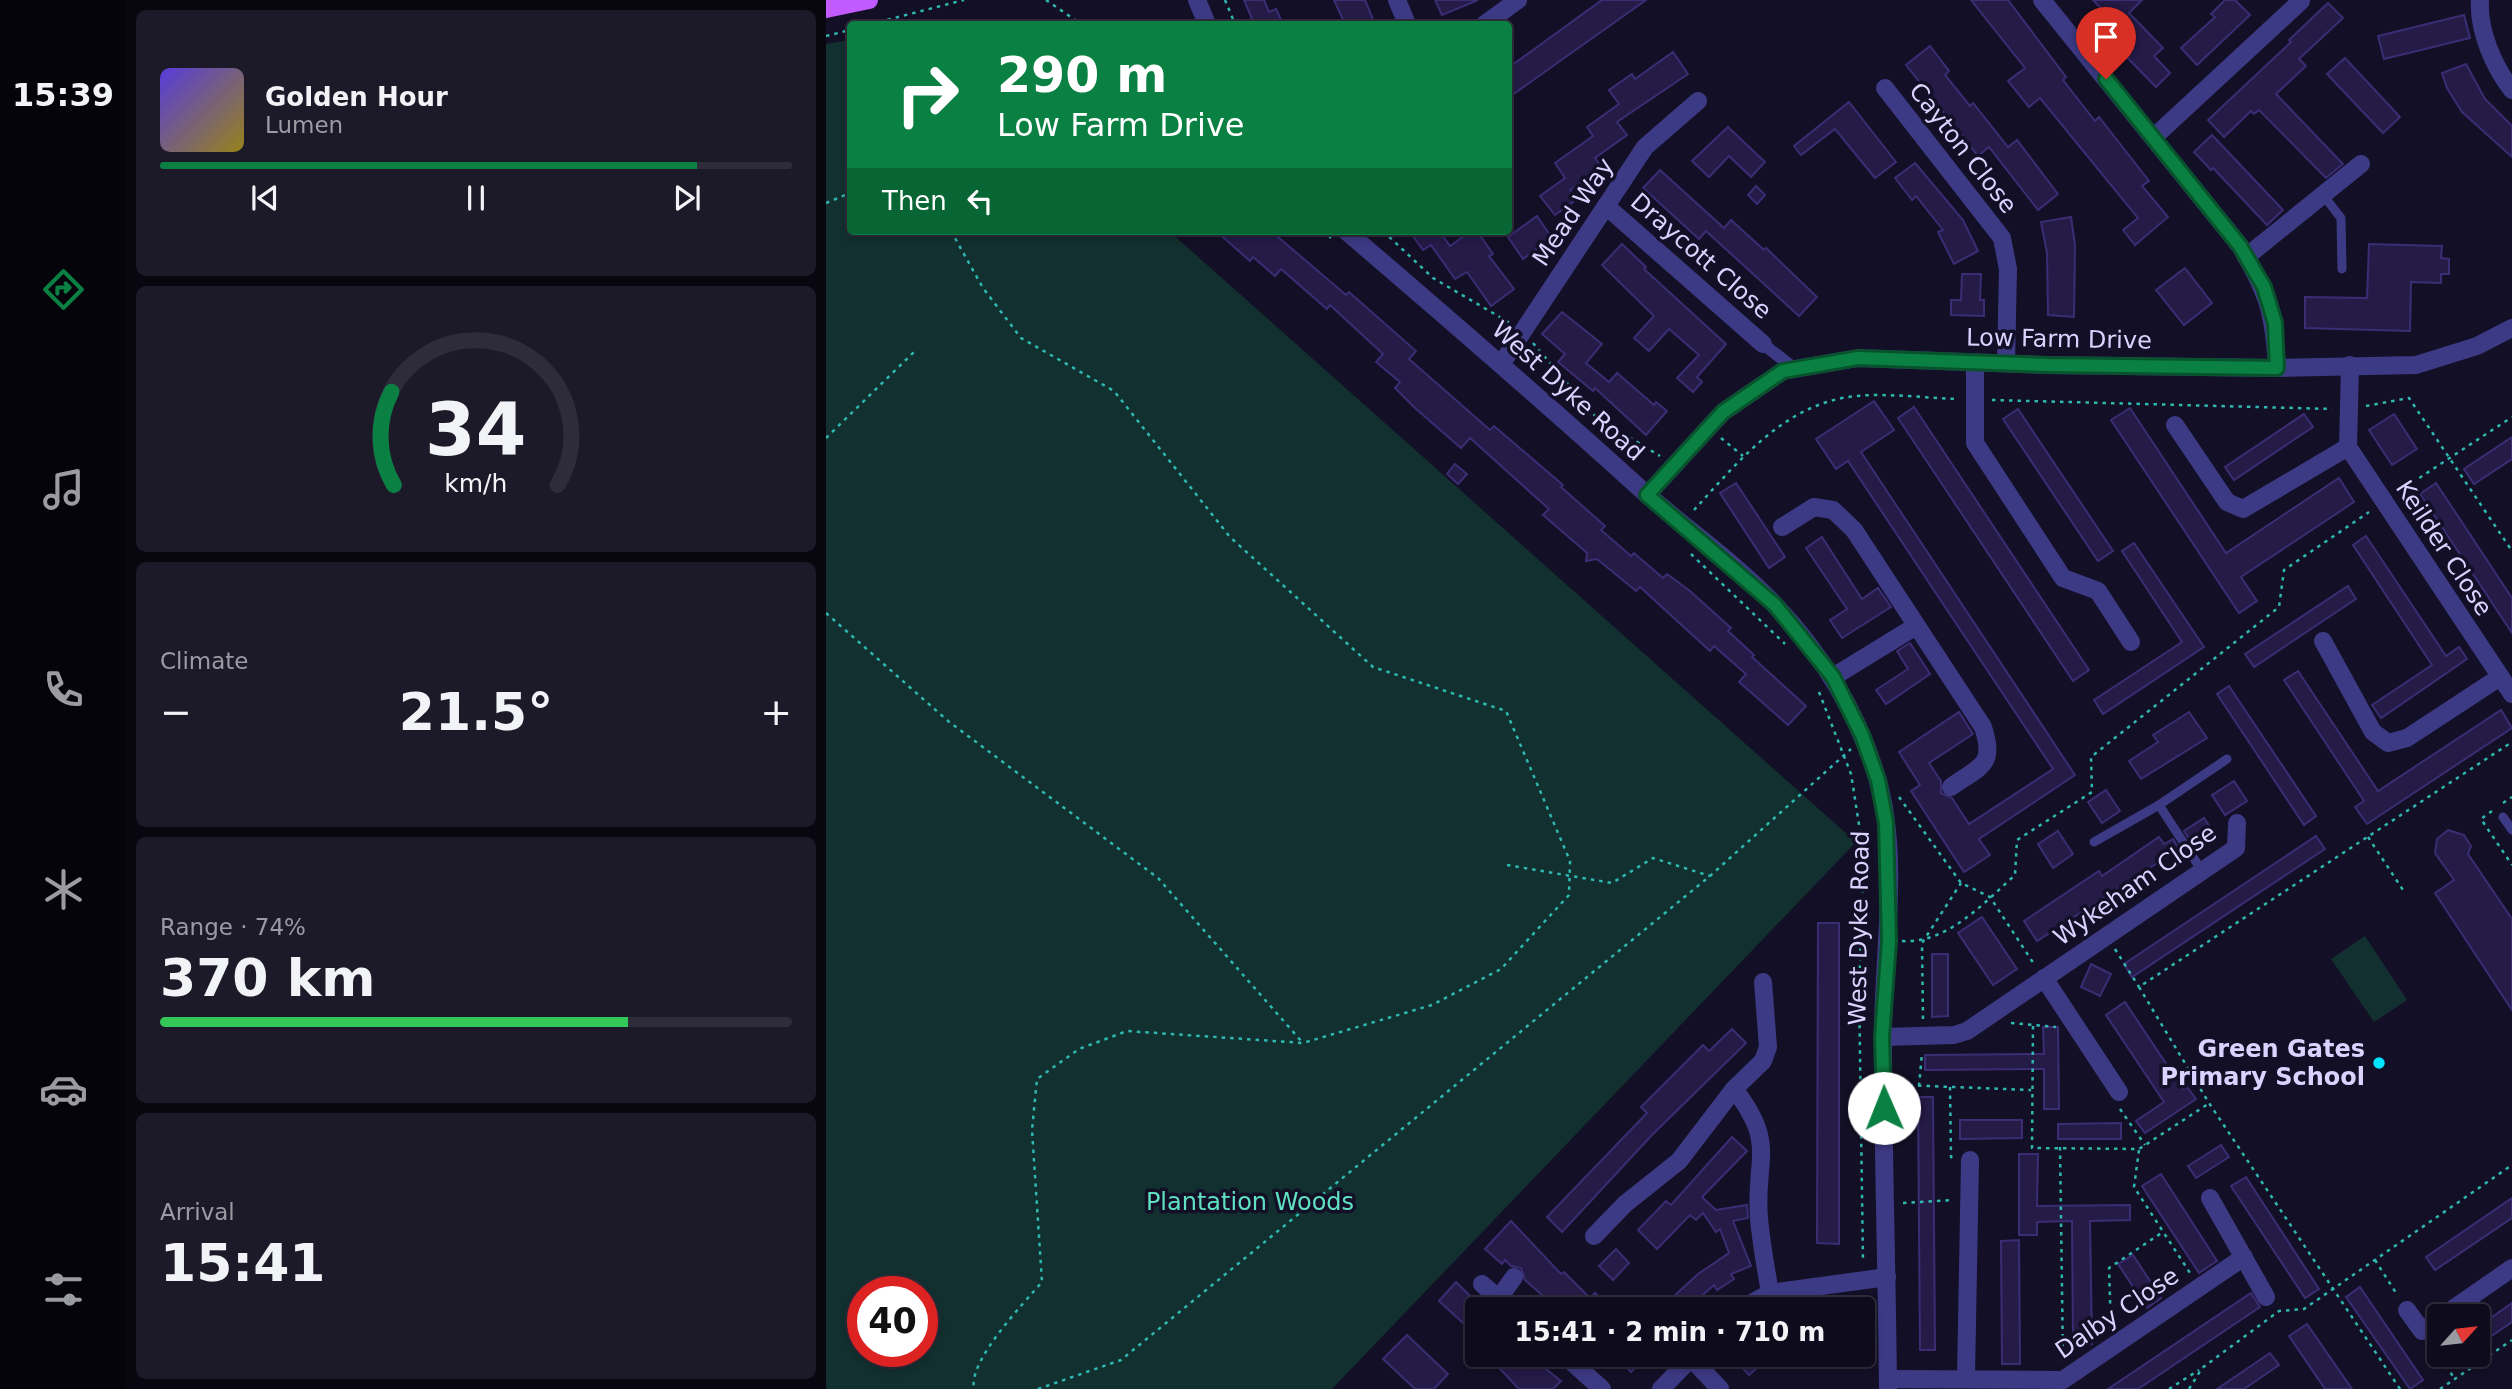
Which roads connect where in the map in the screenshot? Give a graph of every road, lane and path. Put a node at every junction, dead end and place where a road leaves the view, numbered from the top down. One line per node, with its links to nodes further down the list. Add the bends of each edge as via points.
1 (869, 0): 11 (main road)
2 (964, 0): 12 (path)
3 (1046, 0): 13 (path)
4 (1197, 0): 14 (street)
5 (1225, 0): 15 (path)
6 (1397, 0): 16 (street)
7 (1518, 0): 17 (street)
8 (2043, 0): 23 (street)
9 (2480, 0): 21 (street, via 2487,42)
10 (2289, 5): 23 (street)
11 (826, 9)
12 (883, 21)
13 (1077, 21)
14 (1206, 21)
15 (1234, 21)
16 (1407, 21)
17 (1489, 21)
18 (847, 31): 19 (path)
19 (826, 36)
20 (1885, 88): 38 (street, Cayton Close, via 2001,238 2008,269)
21 (2512, 90)
22 (1698, 101): 28 (street, Mead Way, via 1646,147)
23 (2153, 138): 31 (street)
24 (2361, 164): 26 (street)
25 (847, 194): 27 (path)
26 (2323, 195): 31 (street); 32 (lane, via 2341,218)
27 (826, 203)
28 (1606, 206): 34 (street, Draycott Close); 37 (street, Mead Way)
29 (953, 235): 81 (path, via 983,288 1021,338 1114,391 1230,537 1373,667 1506,711 1570,861)
30 (1339, 235): 37 (street, West Dyke Road)
31 (2246, 257): 40 (street, via 2264,287 2275,323)
32 (2342, 269)
33 (2512, 328): 39 (street, Low Farm Drive, via 2477,346 2416,365)
34 (1763, 344): 41 (street)
35 (916, 350): 47 (path)
36 (1975, 362): 38 (street, Low Farm Drive); 41 (street, Low Farm Drive, via 1858,358); 42 (street)
37 (1502, 363): 51 (street, West Dyke Road)
38 (2006, 363): 40 (street, Low Farm Drive)
39 (2350, 365): 40 (street, Low Farm Drive); 43 (street)
40 (2277, 368)
41 (1795, 369): 46 (street, Low Farm Drive, via 1783,371)
42 (1975, 399): 43 (path); 49 (path, via 1857,396 1834,400 1802,412); 60 (street, via 1975,443 2063,578 2098,590)
43 (2349, 409): 48 (street); 50 (path, via 2409,398)
44 (2512, 417): 50 (path)
45 (2175, 425): 48 (street, via 2227,502 2243,509)
46 (1709, 427): 49 (path); 51 (street, Low Farm Drive)
47 (826, 438)
48 (2348, 447): 52 (street, Keilder Close)
49 (1743, 456): 53 (path)
50 (2449, 458): 52 (path); 56 (path)
51 (1647, 495): 53 (street, West Dyke Road)
52 (2384, 502): 63 (street, Keilder Close); 84 (path, via 2284,570 2279,607 2091,757 2092,792 2017,840 2015,875)
53 (1682, 524): 62 (street, West Dyke Road, via 1775,605)
54 (1782, 527): 58 (street, via 1814,507 1833,510 1854,530)
55 (1688, 551): 61 (path)
56 (2512, 551)
57 (826, 613): 96 (path, via 948,721 1158,878)
58 (1916, 626): 62 (street); 70 (street, via 1983,727 1990,748 1984,763)
59 (2323, 641): 63 (street, via 2373,732 2389,743 2407,738)
60 (2131, 642)
61 (1794, 652)
62 (1833, 677): 66 (street, West Dyke Road)
63 (2500, 677): 65 (street, Keilder Close)
64 (1813, 682): 68 (path, via 1837,732)
65 (2512, 694)
66 (1862, 735): 68 (path); 71 (street, West Dyke Road)
67 (2512, 742): 76 (path)
68 (1843, 758): 80 (path); 119 (path, via 1852,774 1864,856 1860,986)
69 (2227, 759): 72 (lane)
70 (1951, 787)
71 (1883, 804): 82 (path, via 1901,796); 86 (street, West Dyke Road)
72 (2159, 805): 77 (lane); 79 (lane)
73 (2503, 817): 75 (lane)
74 (2236, 823): 79 (street, Wykeham Close, via 2236,848)
75 (2512, 830)
76 (2368, 837): 83 (path); 90 (path)
77 (2094, 842)
78 (1507, 865): 81 (path)
79 (2202, 871): 85 (street, Wykeham Close)
80 (1710, 876): 81 (path, via 1653,858 1612,883); 143 (path, via 1121,1360)
81 (1570, 877): 96 (path, via 1569,895 1501,969 1432,1005)
82 (1961, 883): 84 (path); 87 (path)
83 (2403, 890)
84 (1990, 897): 87 (path, via 1971,915); 88 (path)
85 (2107, 936): 88 (street, Wykeham Close); 90 (path)
86 (1889, 941): 87 (path); 95 (street, West Dyke Road)
87 (1922, 943): 94 (path)
88 (2044, 978): 91 (street, Wykeham Close); 93 (street, Wykeham Close)
89 (1763, 982): 100 (street, via 1768,1047 1763,1061)
90 (2139, 988): 103 (path)
91 (1983, 1019): 92 (path); 94 (street, Wykeham Close, via 1954,1035)
92 (2033, 1026): 93 (path); 101 (path)
93 (2077, 1028): 102 (street, Wykeham Close)
94 (1923, 1036): 95 (street, Wykeham Close); 98 (path)
95 (1882, 1037): 97 (street, West Dyke Road)
96 (1303, 1043): 142 (path, via 1127,1031 1079,1049 1037,1079 1032,1130 1042,1282 993,1340 972,1381)
97 (1883, 1084): 98 (path); 111 (street, West Dyke Road)
98 (1919, 1086): 99 (path)
99 (1950, 1087): 101 (path); 107 (path, via 1951,1157)
100 (1734, 1089): 113 (street, via 1679,1161 1625,1203); 123 (street, via 1750,1109 1762,1148 1759,1215)
101 (2031, 1090): 105 (path, via 2032,1148)
102 (2119, 1092): 104 (path, via 2119,1106)
103 (2209, 1103): 104 (path); 122 (path)
104 (2145, 1145): 106 (path)
105 (2060, 1147): 106 (path); 140 (path)
106 (2139, 1149): 112 (path, via 2134,1187)
107 (1970, 1160): 110 (street)
108 (2512, 1165): 115 (path)
109 (2210, 1198): 114 (street)
110 (1969, 1199): 111 (path); 138 (street)
111 (1886, 1203): 118 (street, West Dyke Road)
112 (2163, 1232): 121 (path); 133 (path, via 2109,1268)
113 (1594, 1236)
114 (2244, 1257): 121 (street, Dalby Close); 127 (street)
115 (2375, 1260): 122 (path); 129 (path)
116 (2512, 1268): 128 (street)
117 (1514, 1277): 125 (street)
118 (1887, 1278): 119 (street); 141 (street, West Dyke Road)
119 (1864, 1281): 123 (street)
120 (1482, 1284): 124 (street)
121 (2200, 1287): 133 (street, Dalby Close)
122 (2332, 1292): 137 (path, via 2305,1309 2279,1311); 149 (path)
123 (1770, 1293): 126 (street)
124 (1497, 1297)
125 (1507, 1297)
126 (1763, 1297)
127 (2266, 1297)
128 (2460, 1304)
129 (2407, 1310): 131 (street)
130 (2427, 1327): 131 (street)
131 (2422, 1331): 139 (path)
132 (2512, 1340): 139 (path)
133 (2112, 1346): 140 (street, Dalby Close)
134 (1577, 1367): 144 (street)
135 (1683, 1367): 145 (street)
136 (1701, 1367): 146 (street)
137 (2202, 1368): 147 (path); 148 (path)
138 (1966, 1377): 140 (street, Dalby Close); 141 (street, Dalby Close)
139 (2455, 1379): 150 (path)
140 (2063, 1380)
141 (1888, 1384)
142 (974, 1389)
143 (1038, 1389)
144 (1602, 1389)
145 (1661, 1389)
146 (1720, 1389)
147 (2169, 1389)
148 (2189, 1389)
149 (2400, 1389)
150 (2441, 1389)

